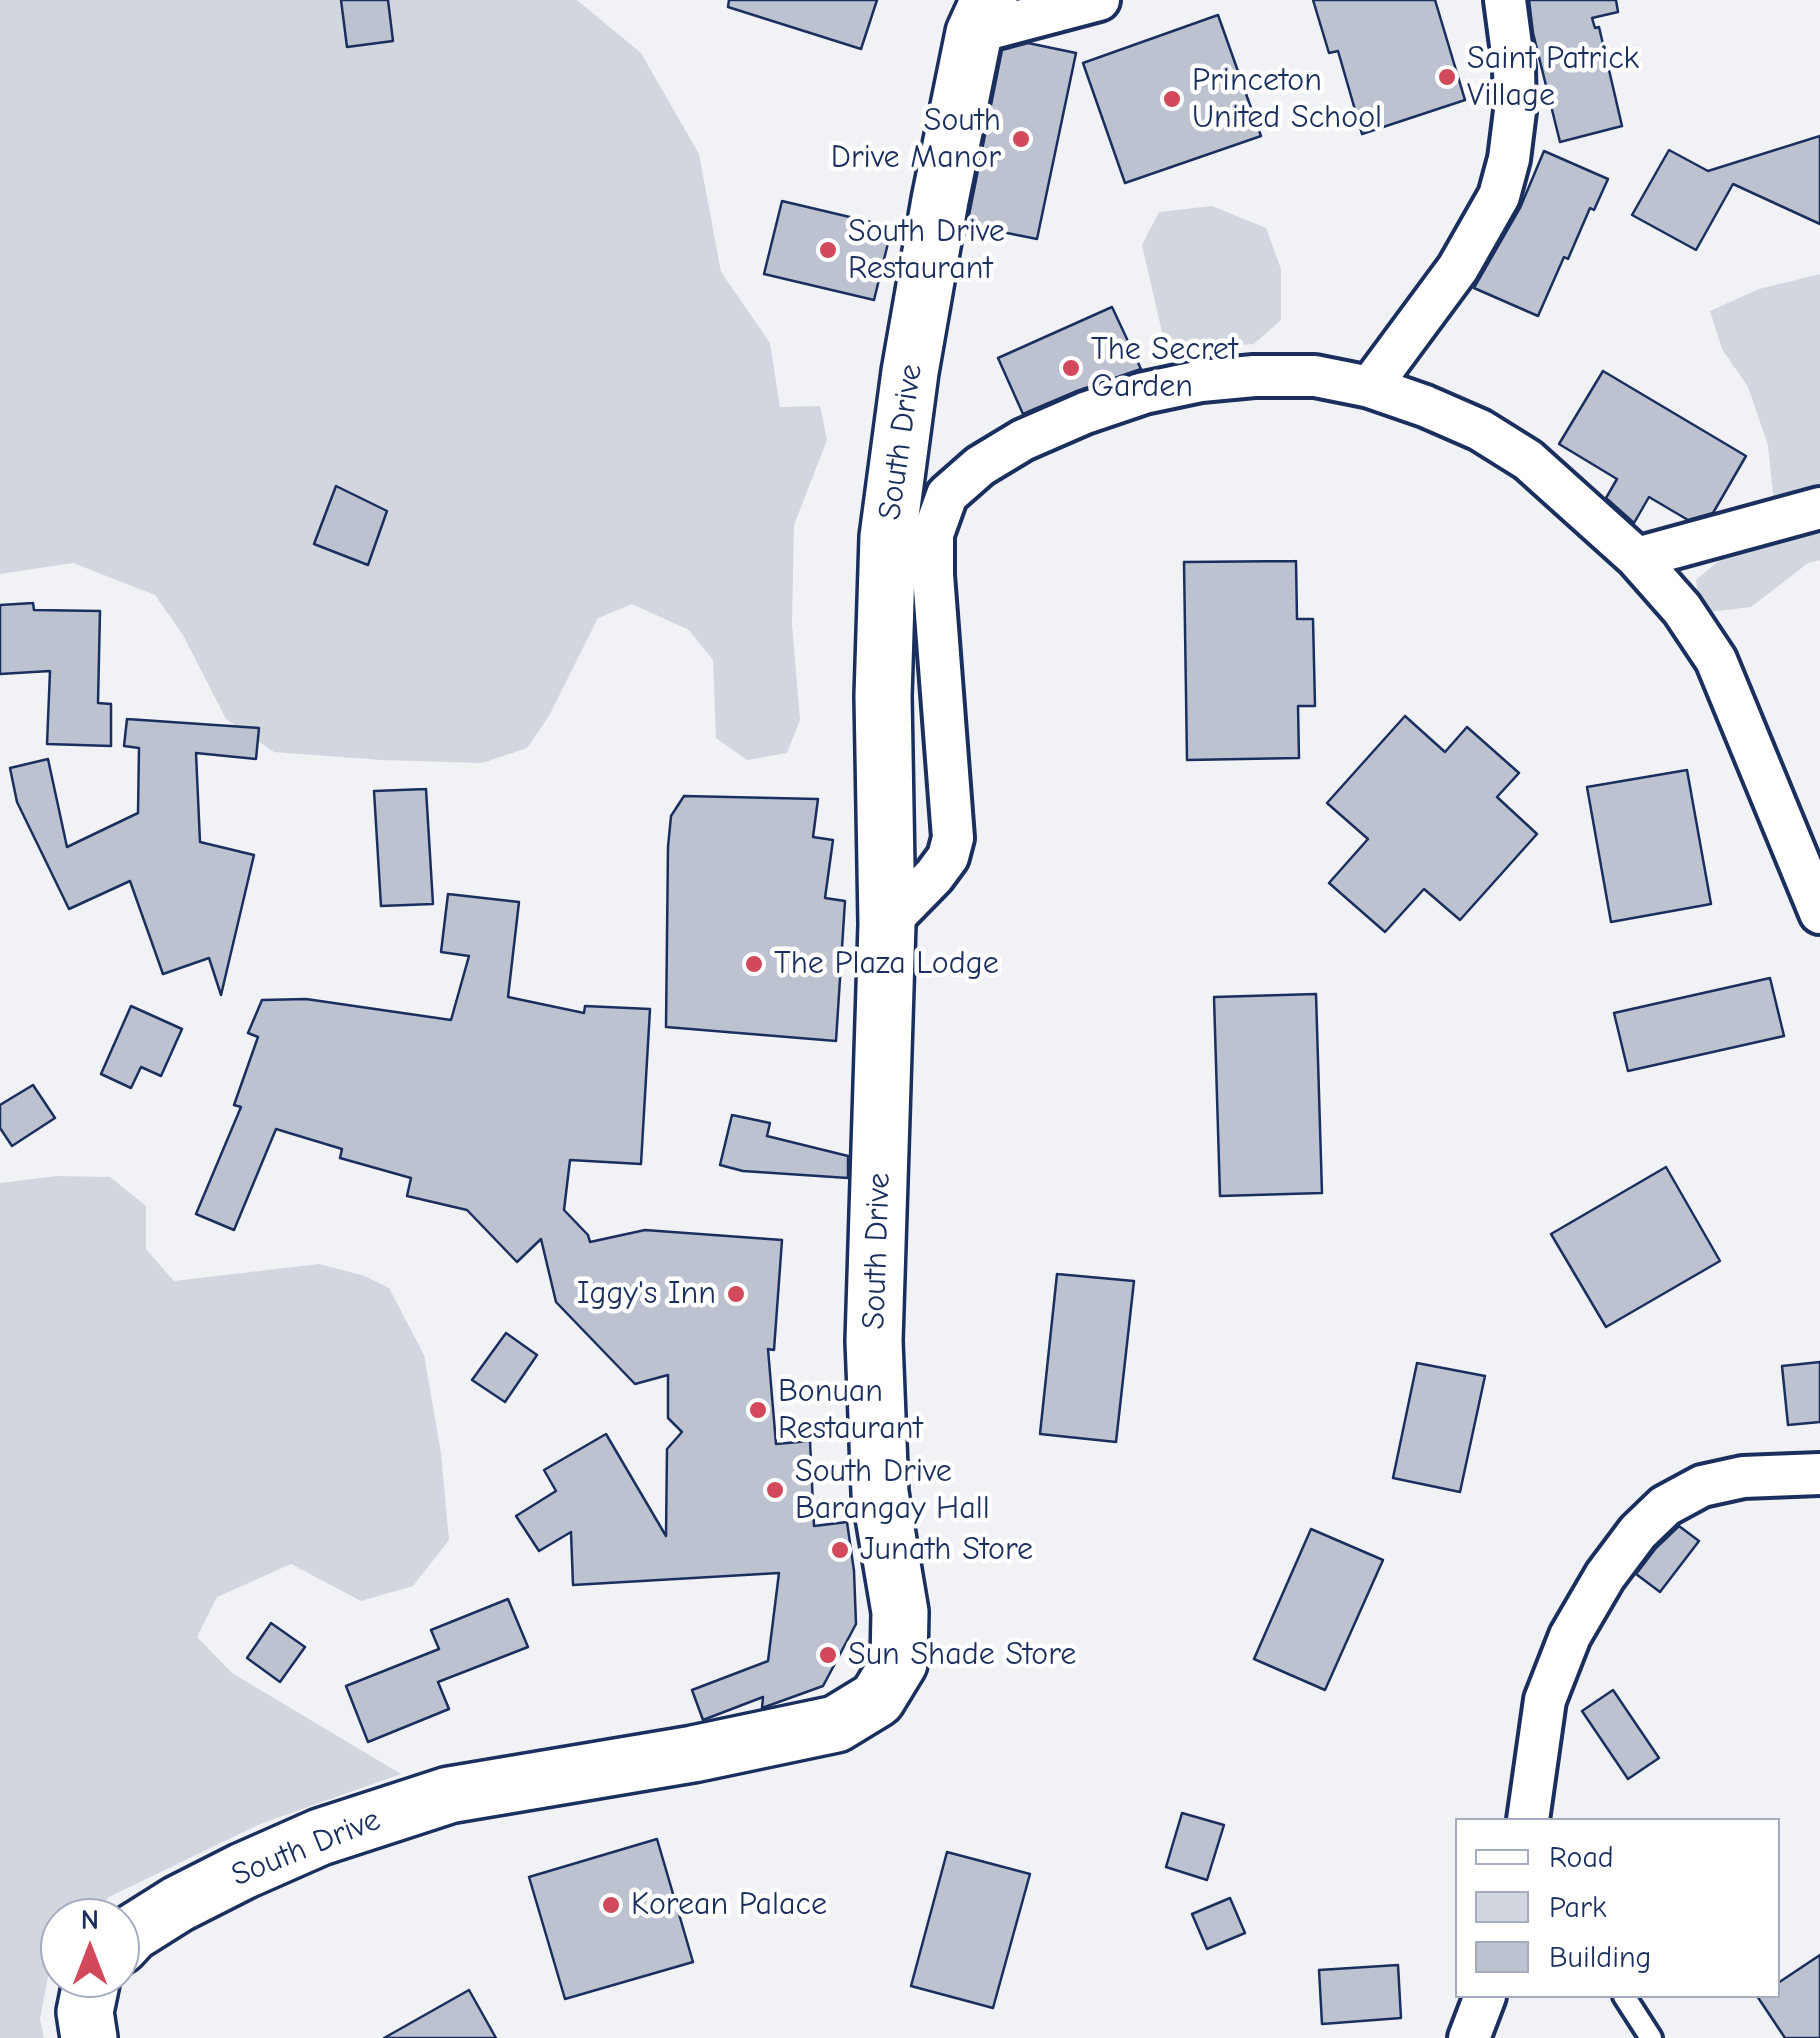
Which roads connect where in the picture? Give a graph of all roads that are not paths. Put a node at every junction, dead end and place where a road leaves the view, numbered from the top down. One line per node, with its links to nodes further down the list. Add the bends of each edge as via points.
1 (1100, 0): 3 (street)
2 (1505, 0): 4 (street, via 1515,111 1499,196 1458,268)
3 (982, 16): 8 (main road, South Drive, via 926,280 888,538)
4 (1370, 387): 6 (street, via 1480,430 1528,460); 8 (street, via 1314,376 1254,376 1144,393 1022,440 947,496 933,534 933,575 953,838 934,876)
5 (1820, 508): 6 (street)
6 (1637, 558): 7 (street, via 1716,660)
7 (1820, 914)
8 (887, 924): 11 (main road, South Drive, via 874,1341 880,1493 900,1612 899,1663 878,1699 836,1724 793,1735 449,1795 320,1837)
9 (1820, 1474): 10 (street, via 1702,1486 1665,1506 1638,1532 1570,1636 1545,1700)
10 (1528, 1818)
11 (140, 1928)
12 (88, 1998): 15 (main road)
13 (1485, 1998): 16 (street)
14 (1625, 1998): 17 (lane)
15 (89, 2038)
16 (1469, 2038)
17 (1651, 2038)

